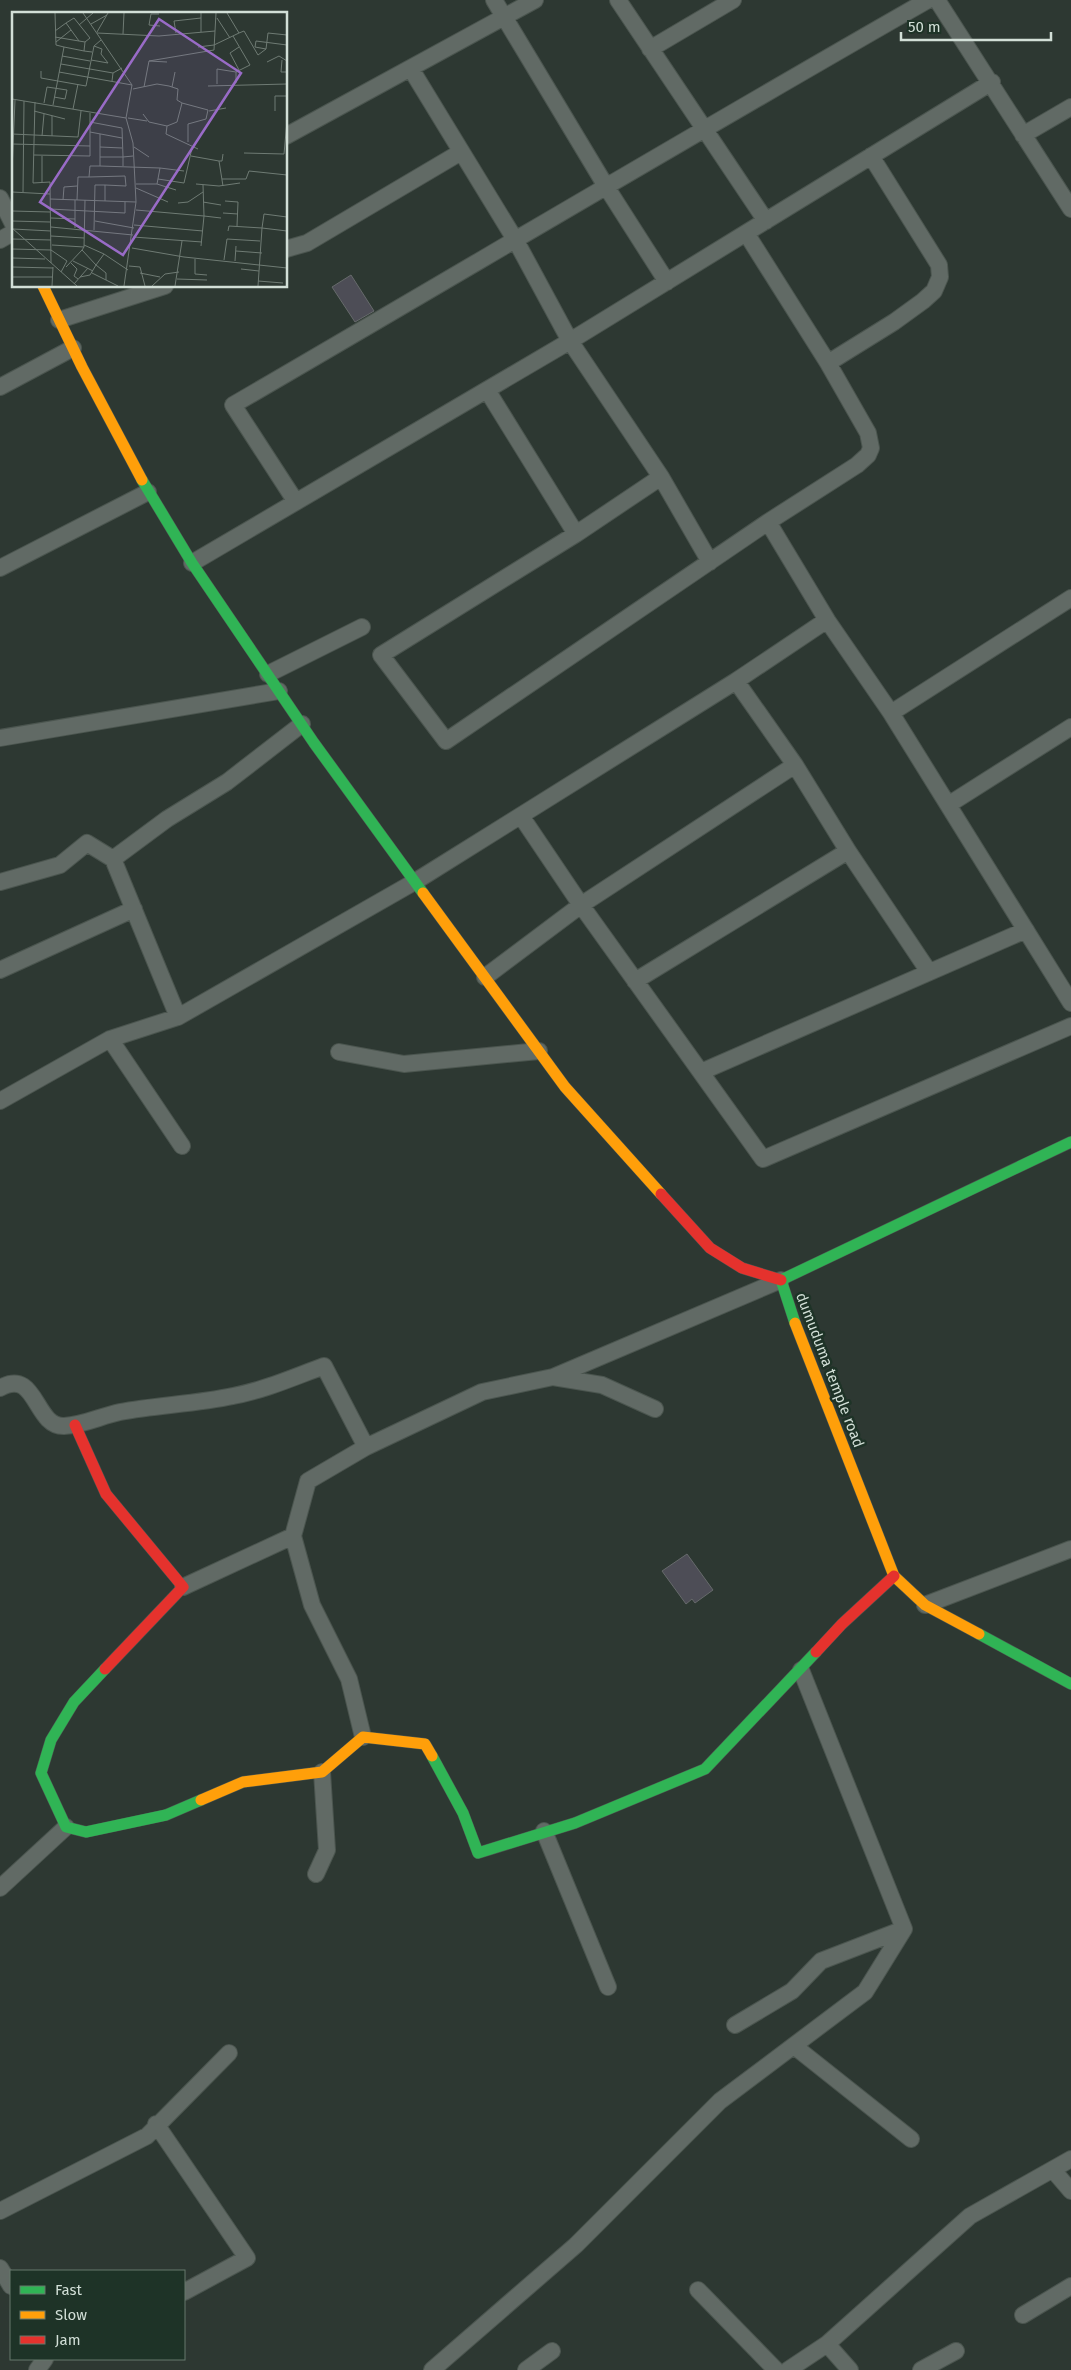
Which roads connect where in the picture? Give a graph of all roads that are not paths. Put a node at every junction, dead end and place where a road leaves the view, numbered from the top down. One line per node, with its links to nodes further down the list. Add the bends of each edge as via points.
1 (494, 0): 7 (street)
2 (535, 0): 7 (street)
3 (618, 0): 8 (street)
4 (733, 0): 8 (street)
5 (928, 0): 12 (street)
6 (937, 0): 10 (street)
7 (504, 18): 9 (street); 17 (street)
8 (650, 49): 12 (street)
9 (411, 69): 13 (street); 15 (street)
10 (992, 82): 14 (street); 16 (street)
11 (1071, 107): 14 (street)
12 (703, 129): 17 (street); 20 (street)
13 (288, 135)
14 (1023, 135): 19 (street)
15 (461, 152): 25 (street); 26 (street, via 307,243)
16 (871, 156): 20 (street); 33 (street, via 939,265 940,277 934,291 908,313)
17 (607, 188): 25 (street); 27 (street)
18 (0, 198): 21 (street)
19 (1071, 209)
20 (766, 221): 23 (street)
21 (12, 222)
22 (12, 233): 24 (street)
23 (746, 234): 27 (street); 33 (street)
24 (0, 240)
25 (516, 241): 31 (street); 38 (street, via 233,405)
26 (288, 248)
27 (668, 282): 31 (street)
28 (44, 288): 30 (street)
29 (159, 288): 30 (street)
30 (59, 320): 32 (street)
31 (570, 342): 35 (street); 36 (street)
32 (73, 348): 34 (street); 37 (street)
33 (828, 363): 39 (street, via 868,433 871,448 868,456)
34 (0, 387)
35 (487, 390): 38 (street); 40 (street)
36 (661, 477): 40 (street); 41 (street)
37 (148, 492): 42 (street); 43 (street)
38 (296, 502): 42 (street)
39 (768, 522): 41 (street); 45 (street)
40 (576, 534): 41 (street, via 380,655 446,741)
41 (710, 562)
42 (192, 563): 47 (street)
43 (0, 568)
44 (1071, 598): 50 (street)
45 (827, 620): 48 (street); 50 (street)
46 (362, 627): 47 (street)
47 (268, 674): 49 (street)
48 (736, 681): 54 (street); 56 (street)
49 (279, 690): 51 (street); 53 (street)
50 (891, 713): 55 (street)
51 (302, 724): 58 (street, via 227,782 167,819); 59 (street)
52 (1071, 727): 55 (street)
53 (0, 738)
54 (795, 765): 57 (street); 61 (street)
55 (948, 805): 63 (street)
56 (521, 816): 59 (street); 61 (street)
57 (848, 851): 65 (street); 67 (street)
58 (113, 859): 60 (street, via 87,843 60,865); 62 (street)
59 (416, 881): 66 (street); 69 (street)
60 (0, 882)
61 (581, 905): 66 (street); 67 (street)
62 (134, 909): 64 (street); 69 (street)
63 (1026, 930): 65 (street); 68 (street)
64 (0, 970)
65 (929, 972): 74 (street)
66 (485, 977): 72 (street)
67 (635, 981): 74 (street)
68 (1071, 1003)
69 (178, 1017): 71 (street)
70 (1071, 1026): 74 (street, via 763,1159)
71 (110, 1039): 75 (street); 77 (street)
72 (539, 1051): 73 (street, via 404,1064); 78 (street, via 565,1087 710,1248 742,1268)
73 (339, 1052)
74 (701, 1072)
75 (0, 1101)
76 (1071, 1142): 78 (street, dumuduma temple road)
77 (182, 1146)
78 (781, 1280): 79 (street); 86 (street, dumuduma temple road, via 801,1343)
79 (553, 1377): 81 (street, via 602,1385); 83 (street, via 482,1392)
80 (1, 1385): 82 (street, via 23,1386 51,1422 59,1426)
81 (655, 1409)
82 (75, 1425): 83 (street, via 119,1412 233,1396 272,1386 324,1366); 87 (street, via 106,1494)
83 (366, 1447): 84 (street, via 308,1481)
84 (293, 1536): 87 (street); 91 (street, via 312,1606 349,1679)
85 (1071, 1549): 88 (street)
86 (894, 1576): 88 (street, dumuduma temple road); 89 (street, via 842,1624)
87 (183, 1587): 93 (street, via 74,1702 51,1740 41,1773)
88 (924, 1605): 90 (street, dumuduma temple road)
89 (801, 1670): 94 (street, via 705,1769 575,1823); 97 (street)
90 (1071, 1684)
91 (362, 1738): 92 (street); 94 (street, via 425,1744 463,1813 478,1852)
92 (322, 1772): 93 (street, via 243,1782 166,1815 86,1832); 95 (street, via 327,1850)
93 (66, 1827): 96 (street)
94 (544, 1831): 98 (street)
95 (316, 1874)
96 (0, 1888)
97 (904, 1930): 99 (street, via 821,1961 792,1992); 100 (street, via 864,1992)
98 (608, 1988)
99 (735, 2025)
100 (794, 2046): 103 (street); 117 (street, via 720,2102 576,2246)
101 (229, 2053): 102 (street)
102 (156, 2124): 107 (street, via 147,2136); 112 (street, via 247,2258)
103 (911, 2140)
104 (1071, 2159): 105 (street)
105 (1052, 2170): 106 (street); 114 (street, via 970,2216)
106 (1071, 2191)
107 (0, 2211)
108 (0, 2268): 109 (street)
109 (10, 2284)
110 (1071, 2286): 113 (street)
111 (698, 2290): 119 (street)
112 (185, 2291)
113 (1023, 2315)
114 (827, 2344): 120 (street); 121 (street)
115 (956, 2350): 122 (street)
116 (552, 2351): 118 (street)
117 (432, 2370)
118 (526, 2370)
119 (776, 2370)
120 (788, 2370)
121 (850, 2370)
122 (921, 2370)

